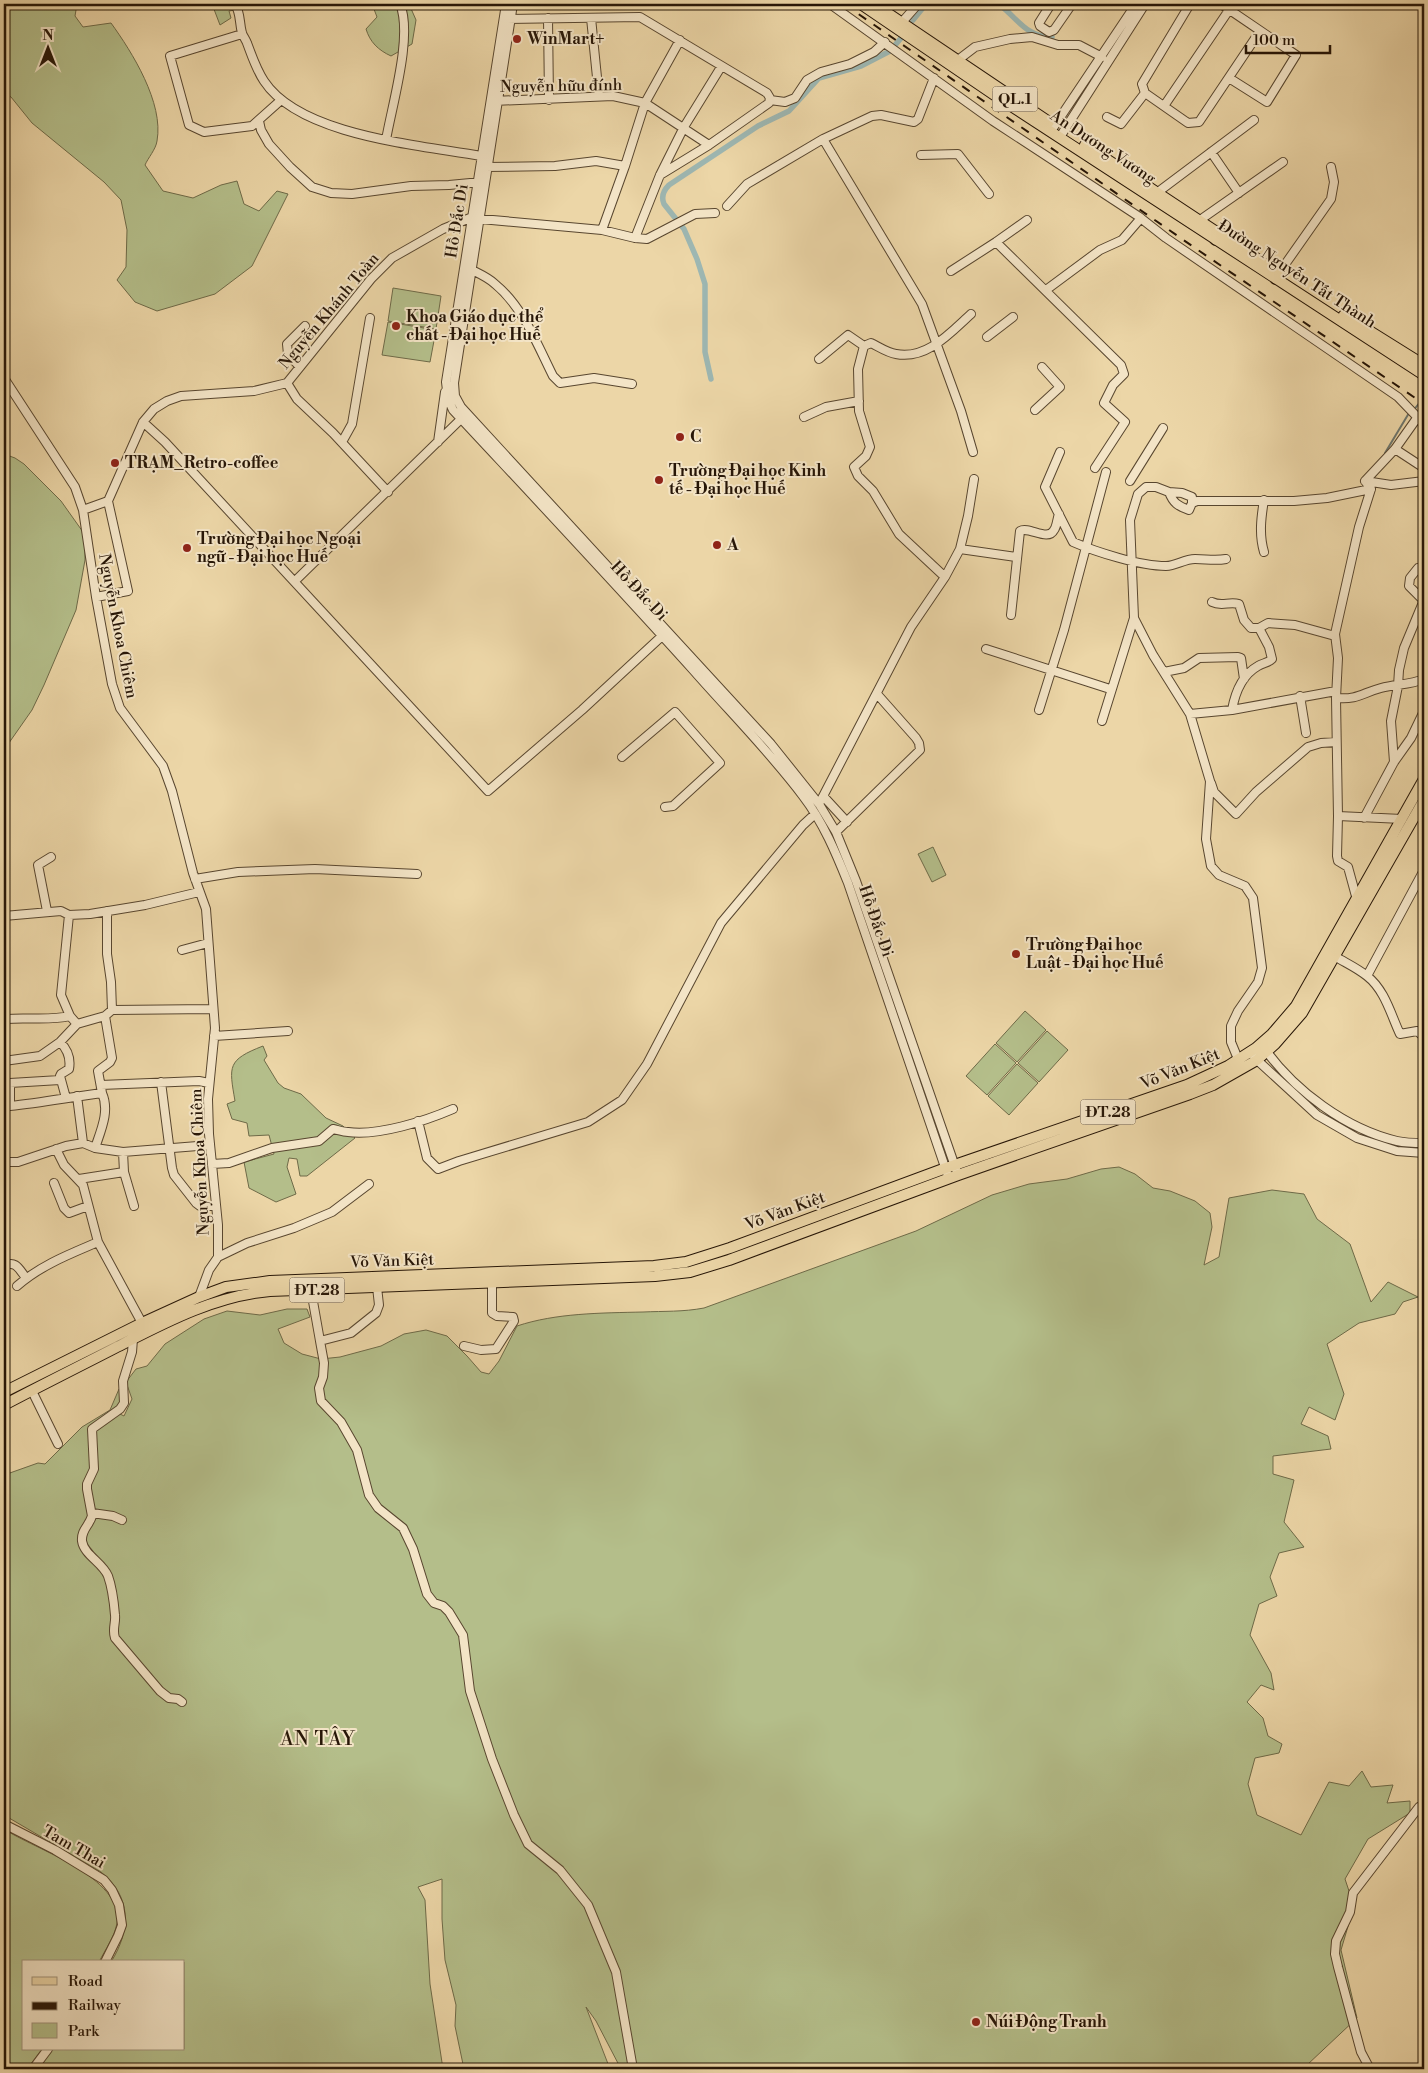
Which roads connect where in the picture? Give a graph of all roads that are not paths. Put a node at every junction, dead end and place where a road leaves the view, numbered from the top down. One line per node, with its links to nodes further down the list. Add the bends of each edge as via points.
1 (400, 4): 42 (street, via 405,31)
2 (506, 4): 17 (street, Hồ Đắc Di)
3 (513, 4): 17 (street, Hồ Đắc Di)
4 (830, 4): 22 (street)
5 (918, 4): 18 (street)
6 (1051, 4): 7 (street, via 1039,23 1049,32 1054,30)
7 (1072, 4)
8 (1136, 4): 24 (street)
9 (1145, 4): 24 (street)
10 (1190, 4): 28 (street, via 1142,84)
11 (1221, 4): 14 (street)
12 (238, 5): 20 (street)
13 (869, 5): 18 (main road, An Dương Vương / QL.1); 40 (main road, An Dương Vương / QL.1)
14 (1229, 10): 19 (street); 35 (street)
15 (548, 18): 16 (street); 17 (street); 30 (street)
16 (591, 18): 21 (street, via 640,17); 29 (street)
17 (507, 19): 33 (street, Hồ Đắc Di)
18 (903, 21): 23 (main road, An Dương Vương / QL.1)
19 (1260, 31): 27 (street); 27 (street, via 1296,55 1267,102)
20 (242, 34): 32 (street, via 263,80); 38 (street, via 170,56 192,128 210,132 252,126)
21 (680, 40): 25 (street); 34 (street)
22 (886, 43): 26 (street); 31 (street, via 850,64 821,72 808,80 794,98 785,102)
23 (958, 60): 24 (street, via 975,47 1032,37 1058,44 1079,45); 40 (main road, An Dương Vương / QL.1)
24 (1101, 63): 40 (street)
25 (721, 67): 31 (street, via 767,93); 39 (street)
26 (934, 78): 41 (street, via 916,121 872,116); 61 (street, via 956,96)
27 (1228, 78): 35 (street, via 1199,122 1188,123)
28 (1145, 93): 35 (street); 36 (street, via 1121,124)
29 (599, 96): 30 (street, Nguyễn hữu đính); 34 (street, Nguyễn hữu đính)
30 (549, 100): 33 (street, Nguyễn hữu đính)
31 (770, 100): 43 (street)
32 (280, 101): 38 (street); 42 (street, via 311,118)
33 (494, 101): 46 (street, Hồ Đắc Di); 50 (street, Hồ Đắc Di)
34 (645, 103): 39 (street, Nguyễn hữu đính); 49 (street)
35 (1164, 106)
36 (1107, 117)
37 (1254, 120): 44 (street)
38 (259, 121): 53 (street, via 269,144 290,167 312,187 331,193 352,194)
39 (684, 127): 43 (street, Nguyễn hữu đính); 52 (street)
40 (1057, 131): 57 (main road, An Dương Vương / QL.1)
41 (823, 139): 58 (street, via 746,184); 78 (street, via 922,304)
42 (386, 140): 46 (street)
43 (709, 144): 52 (street)
44 (1211, 152): 55 (street); 57 (street)
45 (921, 155): 56 (street, via 958,154)
46 (481, 156): 48 (street, Hồ Đắc Di)
47 (1283, 162): 55 (street)
48 (479, 166): 50 (street); 53 (street, Hồ Đắc Di)
49 (625, 166): 50 (street, via 596,162); 65 (street)
50 (488, 167): 54 (street, Hồ Đắc Di)
51 (1331, 167): 71 (street, via 1334,182 1332,199)
52 (660, 175): 67 (street)
53 (476, 182): 54 (street); 60 (street, Hồ Đắc Di)
54 (486, 182): 62 (street, Hồ Đắc Di)
55 (1239, 192): 64 (street)
56 (989, 194)
57 (1156, 195): 64 (main road, Đường Nguyễn Tất Thành / QL.1); 66 (main road, Đường Nguyễn Tất Thành / QL.1)
58 (727, 206)
59 (715, 213): 67 (street, via 698,213 647,238)
60 (470, 218): 62 (street); 82 (street, Nguyễn Khánh Toàn, via 443,229 392,258); 86 (street, Hồ Đắc Di)
61 (1141, 218): 72 (street, via 1122,240 1100,250); 93 (street, via 1407,404)
62 (480, 219): 65 (street); 69 (street, Hồ Đắc Di)
63 (1028, 220): 68 (street)
64 (1200, 220): 66 (main road, Đường Nguyễn Tất Thành / QL.1)
65 (602, 230): 67 (street)
66 (1218, 237): 71 (main road, Đường Nguyễn Tất Thành / QL.1)
67 (636, 238)
68 (996, 242): 70 (street); 72 (street)
69 (472, 270): 88 (street, via 494,283 511,299 553,376 560,383 594,378); 89 (street, Hồ Đắc Di)
70 (950, 271)
71 (1277, 276): 81 (main road, Đường Nguyễn Tất Thành / QL.1); 84 (main road, Đường Nguyễn Tất Thành / QL.1)
72 (1046, 290): 104 (street, via 1124,370 1104,403 1125,422)
73 (971, 314): 78 (street)
74 (1013, 317): 77 (street)
75 (370, 318): 99 (street, via 352,424)
76 (305, 326): 82 (street, via 287,344 288,354)
77 (987, 337)
78 (937, 345): 79 (street, via 903,355 871,343); 102 (street)
79 (864, 346): 80 (street, via 848,335); 90 (street, via 858,369)
80 (820, 359)
81 (1424, 365)
82 (300, 366): 87 (street, Nguyễn Khánh Toàn)
83 (1042, 367): 91 (street, via 1060,387)
84 (1424, 375)
85 (4, 378): 117 (street, Nguyễn Khoa Chiêm, via 75,487)
86 (446, 382): 89 (street, Hồ Đắc Di); 100 (street)
87 (287, 383): 95 (street, Nguyễn Khánh Toàn, via 254,391 181,396 154,408); 99 (street, via 297,400)
88 (632, 384)
89 (451, 397): 94 (street, Hồ Đắc Di, via 453,410); 98 (street, Hồ Đắc Di)
90 (859, 401): 92 (street, via 826,407); 127 (street, via 858,411 870,446 866,456 854,467 858,476 873,491 899,534)
91 (1035, 410)
92 (804, 417)
93 (1416, 417): 96 (street); 101 (street)
94 (461, 419): 98 (street, Hồ Đắc Di); 100 (street)
95 (143, 422): 115 (street, Nguyễn Khánh Toàn); 128 (street)
96 (1424, 424)
97 (1163, 428): 108 (street)
98 (478, 432): 118 (street, Hồ Đắc Di)
99 (342, 442): 112 (street)
100 (438, 442): 112 (street)
101 (1395, 449): 105 (street); 109 (street)
102 (973, 452)
103 (1060, 452): 119 (street, via 1046,487)
104 (1094, 468)
105 (1424, 468)
106 (1106, 472): 120 (street)
107 (974, 478): 121 (street)
108 (1130, 481)
109 (1364, 481): 110 (street, via 1391,485); 111 (street)
110 (1424, 481)
111 (1372, 489): 114 (street, via 1327,498); 136 (street, via 1358,527)
112 (388, 492): 128 (street)
113 (1169, 492): 116 (street, via 1192,497); 116 (street, via 1178,506 1189,510); 125 (street, via 1146,487 1138,494 1130,520)
114 (1264, 500): 116 (street); 122 (street, via 1260,528)
115 (108, 501): 117 (street); 129 (street, via 128,591)
116 (1192, 502)
117 (83, 510): 129 (street, Nguyễn Khoa Chiêm)
118 (551, 511): 135 (street, Hồ Đắc Di); 160 (street, Hồ Đắc Di, via 771,744)
119 (1059, 514): 120 (street, via 1073,542); 123 (street, via 1051,534 1027,528 1020,531)
120 (1084, 547): 125 (street); 138 (street)
121 (960, 549): 123 (street); 127 (street)
122 (1264, 552)
123 (1016, 557): 132 (street)
124 (1226, 559): 125 (street, via 1183,560 1166,566)
125 (1132, 561): 133 (street)
126 (1418, 568): 130 (street, via 1410,578 1409,586)
127 (945, 577): 144 (street, via 911,626)
128 (295, 581): 135 (street, via 488,791)
129 (96, 598): 171 (street, Nguyễn Khoa Chiêm, via 112,684 120,708 163,766)
130 (1424, 600): 142 (street, via 1402,658)
131 (1212, 602): 134 (street, via 1219,605 1237,603 1248,626)
132 (1011, 615)
133 (1134, 618): 139 (street); 143 (street)
134 (1259, 628): 136 (street, via 1268,623 1295,625); 140 (street, via 1272,659 1252,670)
135 (662, 636): 162 (street, Hồ Đắc Di, via 804,796)
136 (1335, 636): 145 (street, via 1338,658)
137 (986, 649): 138 (street)
138 (1052, 670): 143 (street); 147 (street)
139 (1164, 672): 140 (street, via 1184,668 1198,658 1238,657 1241,658); 150 (street)
140 (1244, 679): 148 (street, via 1235,695)
141 (1424, 679): 142 (street)
142 (1398, 686): 145 (street, via 1382,687 1358,697); 155 (street, via 1391,721)
143 (1110, 690): 151 (street)
144 (876, 694): 158 (street); 165 (street, via 920,743 920,750)
145 (1336, 695): 146 (street); 153 (street)
146 (1300, 696): 148 (street); 152 (street)
147 (1039, 710)
148 (1232, 710): 150 (street)
149 (1424, 710): 155 (street, via 1411,738)
150 (1190, 714): 157 (street)
151 (1102, 722)
152 (1306, 733)
153 (1336, 742): 157 (street, via 1321,742 1308,747 1236,814 1214,792); 163 (street)
154 (622, 757): 161 (street, via 675,712 720,763 673,806)
155 (1394, 762): 164 (street)
156 (1424, 779): 159 (main road, Võ Văn Kiệt / ĐT.28)
157 (1210, 781): 195 (street, via 1206,839 1211,866 1219,875 1242,884 1251,893 1262,959 1260,978 1231,1026 1231,1042)
158 (824, 797): 160 (street); 165 (street)
159 (1421, 798): 166 (main road, Võ Văn Kiệt / ĐT.28)
160 (819, 804): 167 (street, Hồ Đắc Di)
161 (666, 807)
162 (815, 814): 204 (street, via 802,825 721,923 647,1064 622,1100 588,1122 438,1169 427,1158); 217 (street, Hồ Đắc Di, via 829,837 848,883)
163 (1338, 816): 164 (street); 173 (street, via 1337,859 1348,867)
164 (1364, 818): 166 (street)
165 (847, 822): 167 (street)
166 (1406, 822): 173 (main road, Võ Văn Kiệt / ĐT.28); 178 (main road, Võ Văn Kiệt / ĐT.28)
167 (836, 832): 217 (street, Hồ Đắc Di, via 856,881)
168 (51, 857): 174 (street, via 38,865)
169 (1424, 870): 182 (street)
170 (417, 874): 171 (street, via 315,869 238,872)
171 (195, 879): 172 (street, Nguyễn Khoa Chiêm)
172 (199, 892): 175 (street); 179 (street, Nguyễn Khoa Chiêm, via 206,909)
173 (1357, 900): 178 (main road, Võ Văn Kiệt / ĐT.28)
174 (47, 911): 176 (street, via 61,911); 177 (street)
175 (107, 911): 176 (street); 184 (street)
176 (69, 915): 185 (street, via 60,995)
177 (4, 916)
178 (1343, 935): 181 (main road, Võ Văn Kiệt / ĐT.28); 193 (main road, Võ Văn Kiệt / ĐT.28)
179 (208, 943): 180 (street); 183 (street, Nguyễn Khoa Chiêm)
180 (182, 950)
181 (1336, 957): 182 (street); 193 (main road, Võ Văn Kiệt / ĐT.28, via 1302,1013)
182 (1367, 976): 191 (street, via 1386,1002 1400,1034 1417,1031)
183 (213, 1009): 184 (street); 190 (street, Nguyễn Khoa Chiêm)
184 (112, 1010): 186 (street)
185 (70, 1016): 187 (street, via 53,1020); 188 (street)
186 (104, 1016): 188 (street); 200 (street, via 112,1056 110,1062 98,1071)
187 (6, 1019)
188 (77, 1024): 192 (street)
189 (288, 1031): 190 (street)
190 (214, 1036): 199 (street, Nguyễn Khoa Chiêm)
191 (1424, 1036)
192 (60, 1042): 196 (street, via 37,1057); 197 (street, via 66,1048 70,1067 61,1074)
193 (1264, 1048): 194 (main road, Võ Văn Kiệt / ĐT.28); 207 (street, via 1325,1109 1362,1129 1398,1141)
194 (1254, 1056): 195 (main road, Võ Văn Kiệt / ĐT.28); 205 (main road, Võ Văn Kiệt / ĐT.28, via 1234,1074 1198,1091); 213 (street, via 1317,1115 1357,1138 1397,1151)
195 (1238, 1059): 205 (main road, Võ Văn Kiệt / ĐT.28, via 1187,1084)
196 (4, 1061)
197 (60, 1080): 202 (street); 202 (street, via 10,1084 10,1106)
198 (161, 1082): 199 (street, via 199,1081); 200 (street); 209 (street)
199 (209, 1084): 208 (street, Nguyễn Khoa Chiêm)
200 (102, 1089): 201 (street); 210 (street, via 106,1103)
201 (77, 1096): 202 (street); 206 (street)
202 (66, 1098)
203 (453, 1109): 204 (street)
204 (418, 1121): 215 (street, via 378,1131 333,1129 319,1141 272,1148 229,1163)
205 (1084, 1126): 217 (main road, Võ Văn Kiệt / ĐT.28)
206 (83, 1143): 210 (street); 211 (street)
207 (1424, 1143)
208 (210, 1145): 209 (street); 215 (street, Nguyễn Khoa Chiêm)
209 (168, 1147): 212 (street); 223 (street, via 174,1174 196,1203)
210 (95, 1148): 212 (street)
211 (56, 1149): 214 (street, via 18,1162); 218 (street, via 64,1165)
212 (123, 1152): 216 (street)
213 (1424, 1153)
214 (4, 1162)
215 (212, 1164): 223 (street, Nguyễn Khoa Chiêm)
216 (124, 1172): 218 (street); 222 (street)
217 (952, 1172): 227 (main road, Võ Văn Kiệt / ĐT.28, via 729,1260 690,1272)
218 (79, 1179): 221 (street)
219 (54, 1183): 221 (street, via 69,1213)
220 (369, 1184): 225 (street, via 332,1212)
221 (88, 1206): 224 (street)
222 (134, 1206)
223 (216, 1206): 225 (street, Nguyễn Khoa Chiêm)
224 (98, 1242): 228 (street, via 69,1253); 234 (street)
225 (218, 1257): 233 (street, Nguyễn Khoa Chiêm, via 209,1270)
226 (4, 1266): 228 (street, via 17,1265)
227 (654, 1271): 229 (main road, Võ Văn Kiệt / ĐT.28); 230 (main road, Võ Văn Kiệt / ĐT.28)
228 (26, 1278): 231 (street)
229 (377, 1282): 230 (main road, Võ Văn Kiệt / ĐT.28); 232 (main road, Võ Văn Kiệt / ĐT.28); 233 (main road, Võ Văn Kiệt / ĐT.28, via 247,1283 226,1287); 236 (street, via 379,1305 376,1313 351,1334)
230 (492, 1283): 237 (street, via 492,1313 514,1317 514,1321 496,1349)
231 (17, 1286)
232 (311, 1290): 233 (main road, Võ Văn Kiệt / ĐT.28, via 254,1292); 236 (street)
233 (201, 1302): 234 (main road, Võ Văn Kiệt / ĐT.28); 235 (main road, Võ Văn Kiệt / ĐT.28)
234 (142, 1323): 239 (main road, Võ Văn Kiệt / ĐT.28)
235 (132, 1339): 238 (main road, Võ Văn Kiệt / ĐT.28); 242 (street, via 132,1352 123,1381 124,1403 92,1429 94,1469 87,1489)
236 (320, 1341): 250 (street, via 324,1363 319,1388 321,1401 341,1422 357,1450 369,1495 378,1508 403,1528 427,1594 434,1603 450,1612 460,1627 470,1691 514,1815 528,1844 560,1870 588,1905 616,1972)
237 (464, 1346)
238 (32, 1390): 240 (main road, Võ Văn Kiệt / ĐT.28); 241 (street)
239 (4, 1392)
240 (4, 1405)
241 (58, 1444)
242 (92, 1513): 243 (street); 244 (street, via 83,1530 83,1545 108,1575 115,1614 115,1638 160,1691)
243 (122, 1520)
244 (182, 1702)
245 (1424, 1805): 251 (street, via 1419,1807 1353,1893 1350,1912 1336,1941 1338,1967 1361,2052)
246 (4, 1824): 247 (street, Tam Thai, via 104,1880 112,1890 119,1905 122,1925)
247 (106, 1960)
248 (47, 2050): 249 (street)
249 (33, 2069)
250 (633, 2069)
251 (1370, 2069)

